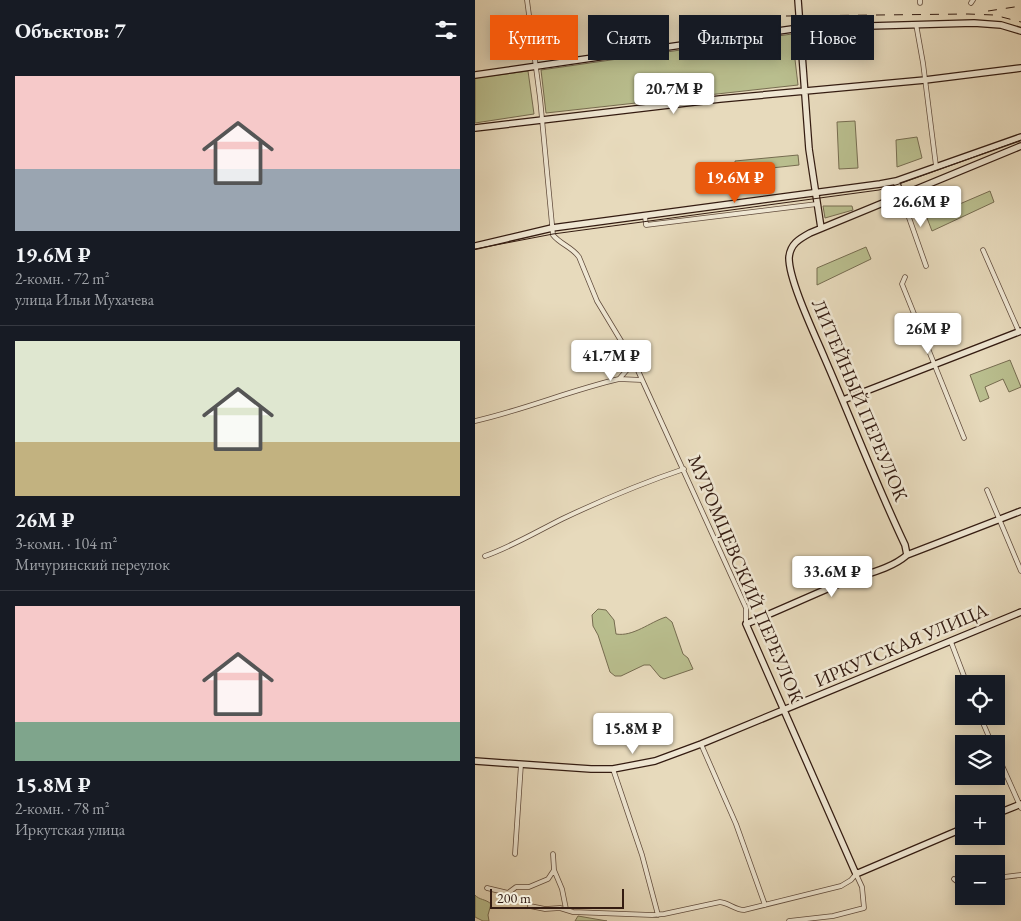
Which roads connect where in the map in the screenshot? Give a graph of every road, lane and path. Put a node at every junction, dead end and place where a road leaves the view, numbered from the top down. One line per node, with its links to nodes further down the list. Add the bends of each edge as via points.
1 (527, 0): 9 (street)
2 (798, 0): 3 (main road)
3 (799, 15)
4 (916, 24): 5 (main road); 7 (main road, via 988,24); 12 (street)
5 (874, 25)
6 (791, 29): 9 (main road)
7 (1021, 31)
8 (802, 60): 13 (main road)
9 (536, 67): 11 (main road); 14 (street)
10 (1021, 68): 12 (main road)
11 (475, 75)
12 (925, 80): 13 (main road); 18 (street)
13 (804, 92): 14 (main road); 20 (main road)
14 (542, 120): 15 (main road); 24 (street)
15 (475, 128)
16 (1021, 136): 18 (main road)
17 (1021, 146): 21 (main road)
18 (937, 166): 19 (main road)
19 (896, 181): 20 (main road); 21 (main road)
20 (815, 194): 22 (main road); 23 (main road)
21 (901, 195): 25 (main road); 28 (street)
22 (817, 204): 23 (street, via 646,225); 25 (main road)
23 (645, 216): 24 (main road)
24 (552, 228): 26 (main road); 32 (street, МУРОМЦЕВСКИЙ ПЕРЕУЛОК, via 559,242 579,257 597,301)
25 (821, 228): 35 (main road, ЛИТЕЙНЫЙ ПЕРЕУЛОК, via 794,244 789,255 805,312)
26 (475, 246)
27 (983, 250): 30 (street)
28 (926, 266)
29 (905, 277): 31 (street, via 902,284)
30 (1020, 331): 31 (main road)
31 (934, 363): 35 (main road); 37 (street)
32 (635, 364): 33 (street); 34 (street, МУРОМЦЕВСКИЙ ПЕРЕУЛОК)
33 (619, 379): 34 (street); 36 (street)
34 (642, 380): 38 (street, МУРОМЦЕВСКИЙ ПЕРЕУЛОК)
35 (843, 400): 42 (main road, ЛИТЕЙНЫЙ ПЕРЕУЛОК)
36 (475, 421)
37 (964, 438)
38 (684, 468): 43 (street, via 638,485); 46 (street, МУРОМЦЕВСКИЙ ПЕРЕУЛОК, via 746,608)
39 (987, 490): 41 (street)
40 (1021, 511): 41 (main road)
41 (999, 520): 42 (main road); 44 (street)
42 (907, 555): 46 (main road, via 893,564)
43 (485, 556)
44 (1021, 571)
45 (1021, 612): 47 (main road, ИРКУТСКАЯ УЛИЦА)
46 (746, 624): 49 (main road, МУРОМЦЕВСКИЙ ПЕРЕУЛОК)
47 (951, 642): 48 (street); 49 (main road, ИРКУТСКАЯ УЛИЦА)
48 (964, 675)
49 (785, 710): 50 (main road, ИРКУТСКАЯ УЛИЦА); 61 (main road, МУРОМЦЕВСКИЙ ПЕРЕУЛОК)
50 (701, 744): 53 (main road, ИРКУТСКАЯ УЛИЦА, via 655,761); 65 (street, via 739,831)
51 (475, 761): 52 (main road, ИРКУТСКАЯ УЛИЦА)
52 (521, 764): 53 (main road, ИРКУТСКАЯ УЛИЦА); 58 (street)
53 (613, 769): 68 (street)
54 (1005, 771): 55 (street)
55 (1021, 805): 56 (main road)
56 (1005, 811)
57 (955, 832): 61 (main road)
58 (515, 854)
59 (553, 854): 60 (street)
60 (554, 870): 64 (street, via 548,879 529,887 516,887 508,893); 67 (street)
61 (856, 874): 65 (street, via 841,886); 69 (street, via 862,887 864,908 833,916)
62 (1021, 875): 63 (street)
63 (1005, 877)
64 (487, 888)
65 (765, 905): 68 (street, via 741,910 720,902)
66 (530, 906): 67 (street)
67 (566, 909): 68 (street, via 573,912)
68 (658, 915)
69 (789, 921)

